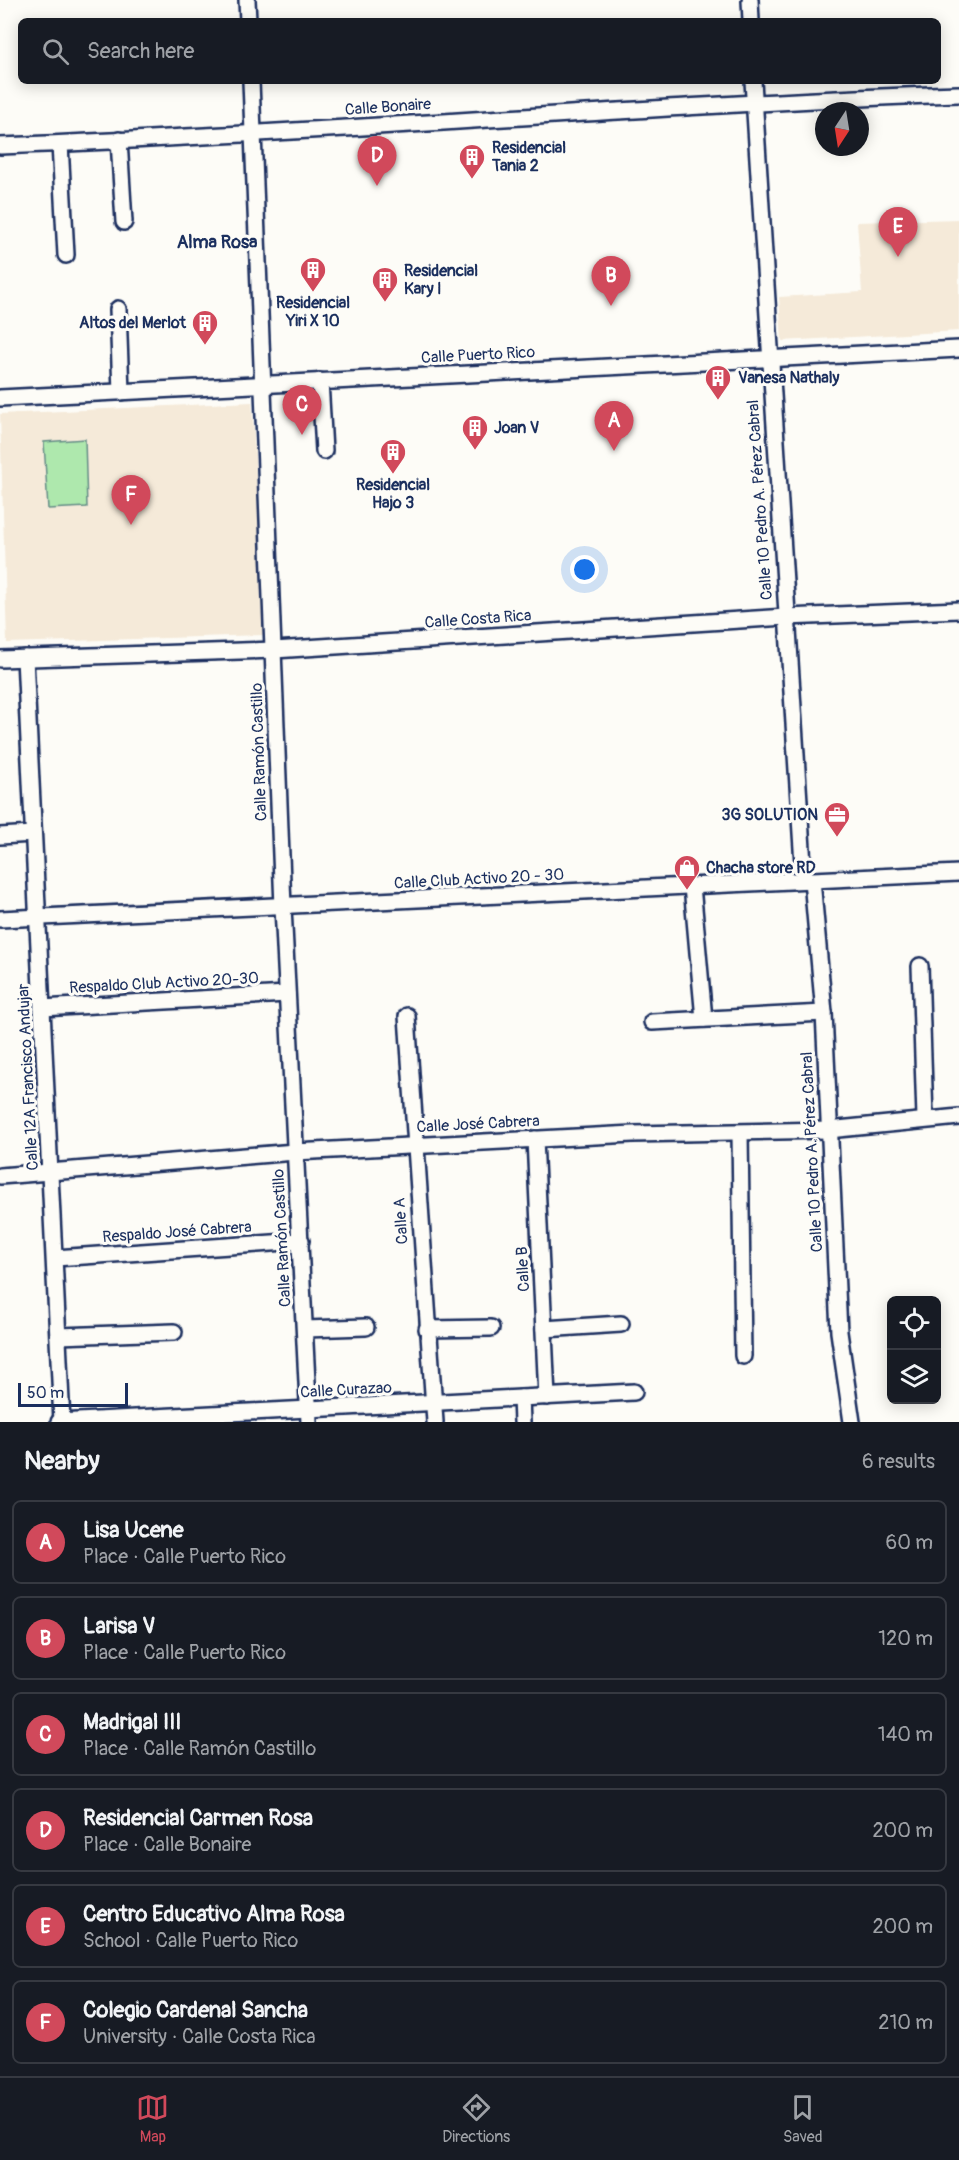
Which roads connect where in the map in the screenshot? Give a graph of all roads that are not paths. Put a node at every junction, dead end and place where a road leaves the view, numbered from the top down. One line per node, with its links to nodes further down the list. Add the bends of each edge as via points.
1 (247, 0): 3 (street)
2 (750, 0): 4 (street)
3 (248, 18)
4 (751, 18)
5 (251, 84): 9 (street, Calle Ramón Castillo)
6 (753, 84): 8 (street, Calle 10 Pedro A. Pérez Cabral)
7 (959, 94): 8 (street, Calle Bonaire)
8 (754, 101): 9 (street, Calle Bonaire); 17 (street, Calle 10 Pedro A. Pérez Cabral)
9 (253, 134): 10 (street, Calle Bonaire); 19 (street, Calle Ramón Castillo)
10 (119, 140): 11 (street, Calle Bonaire); 13 (street)
11 (60, 144): 12 (street, Calle Bonaire); 14 (street)
12 (0, 146)
13 (124, 222)
14 (66, 255)
15 (118, 309): 20 (street)
16 (959, 349): 17 (street, Calle Puerto Rico)
17 (769, 357): 18 (street, Calle Puerto Rico); 24 (street, Calle 10 Pedro A. Pérez Cabral)
18 (320, 381): 19 (street, Calle Puerto Rico); 22 (street)
19 (264, 384): 20 (street, Calle Puerto Rico); 25 (street, Calle Ramón Castillo)
20 (121, 392): 21 (street, Calle Puerto Rico)
21 (0, 398)
22 (324, 451)
23 (959, 610): 24 (street, Calle Costa Rica)
24 (786, 617): 25 (street, Calle Costa Rica); 31 (street, Calle 10 Pedro A. Pérez Cabral)
25 (274, 650): 26 (street, Calle Costa Rica); 33 (street, Calle Ramón Castillo)
26 (25, 658): 27 (street, Calle Costa Rica); 28 (street, Calle 12A Francisco Andujar)
27 (0, 659)
28 (33, 834): 29 (street); 34 (street, Calle 12A Francisco Andujar)
29 (0, 836)
30 (959, 873): 31 (street, Calle Club Activo 20 - 30)
31 (808, 880): 32 (street, Calle Club Activo 20 - 30); 39 (street, Calle 10 Pedro A. Pérez Cabral)
32 (692, 886): 33 (street, Calle Club Activo 20 - 30); 41 (street)
33 (283, 907): 34 (street, Calle Club Activo 20 - 30); 37 (street, Calle Ramón Castillo)
34 (37, 916): 35 (street, Calle Club Activo 20 - 30); 38 (street, Calle 12A Francisco Andujar)
35 (0, 918)
36 (920, 966): 44 (street)
37 (287, 994): 38 (street, Respaldo Club Activo 20-30); 49 (street, Calle Ramón Castillo)
38 (42, 1008): 50 (street, Calle 12A Francisco Andujar)
39 (824, 1012): 41 (street); 45 (street, Calle 10 Pedro A. Pérez Cabral)
40 (407, 1016): 48 (street, Calle A)
41 (704, 1019): 42 (street)
42 (652, 1022)
43 (959, 1117): 44 (street, Calle José Cabrera)
44 (926, 1118): 45 (street, Calle José Cabrera)
45 (828, 1130): 46 (street, Calle José Cabrera); 71 (street, Calle 10 Pedro A. Pérez Cabral, via 839,1332)
46 (740, 1133): 47 (street, Calle José Cabrera); 62 (street)
47 (535, 1139): 48 (street, Calle José Cabrera); 59 (street, Calle B)
48 (414, 1145): 49 (street, Calle José Cabrera); 58 (street, Calle A)
49 (295, 1152): 50 (street, Calle José Cabrera); 52 (street, Calle Ramón Castillo)
50 (51, 1174): 51 (street, Calle José Cabrera); 53 (street, Calle 12A Francisco Andujar)
51 (0, 1176)
52 (301, 1241): 53 (street, Respaldo José Cabrera); 57 (street, Calle Ramón Castillo)
53 (55, 1258): 61 (street, Calle 12A Francisco Andujar)
54 (621, 1324): 59 (street)
55 (366, 1327): 57 (street)
56 (491, 1328): 58 (street)
57 (305, 1329): 67 (street, Calle Ramón Castillo)
58 (427, 1329): 66 (street, Calle A)
59 (544, 1329): 64 (street, Calle B)
60 (174, 1332): 61 (street)
61 (58, 1336): 68 (street, Calle 12A Francisco Andujar)
62 (743, 1356)
63 (634, 1392): 64 (street, Calle Curazao)
64 (547, 1397): 65 (street, Calle Curazao)
65 (521, 1398): 66 (street, Calle Curazao); 70 (street)
66 (432, 1404): 67 (street, Calle Curazao); 69 (street, Calle A)
67 (309, 1416): 68 (street, Calle Curazao)
68 (61, 1422)
69 (435, 1422)
70 (522, 1422)
71 (852, 1422)

